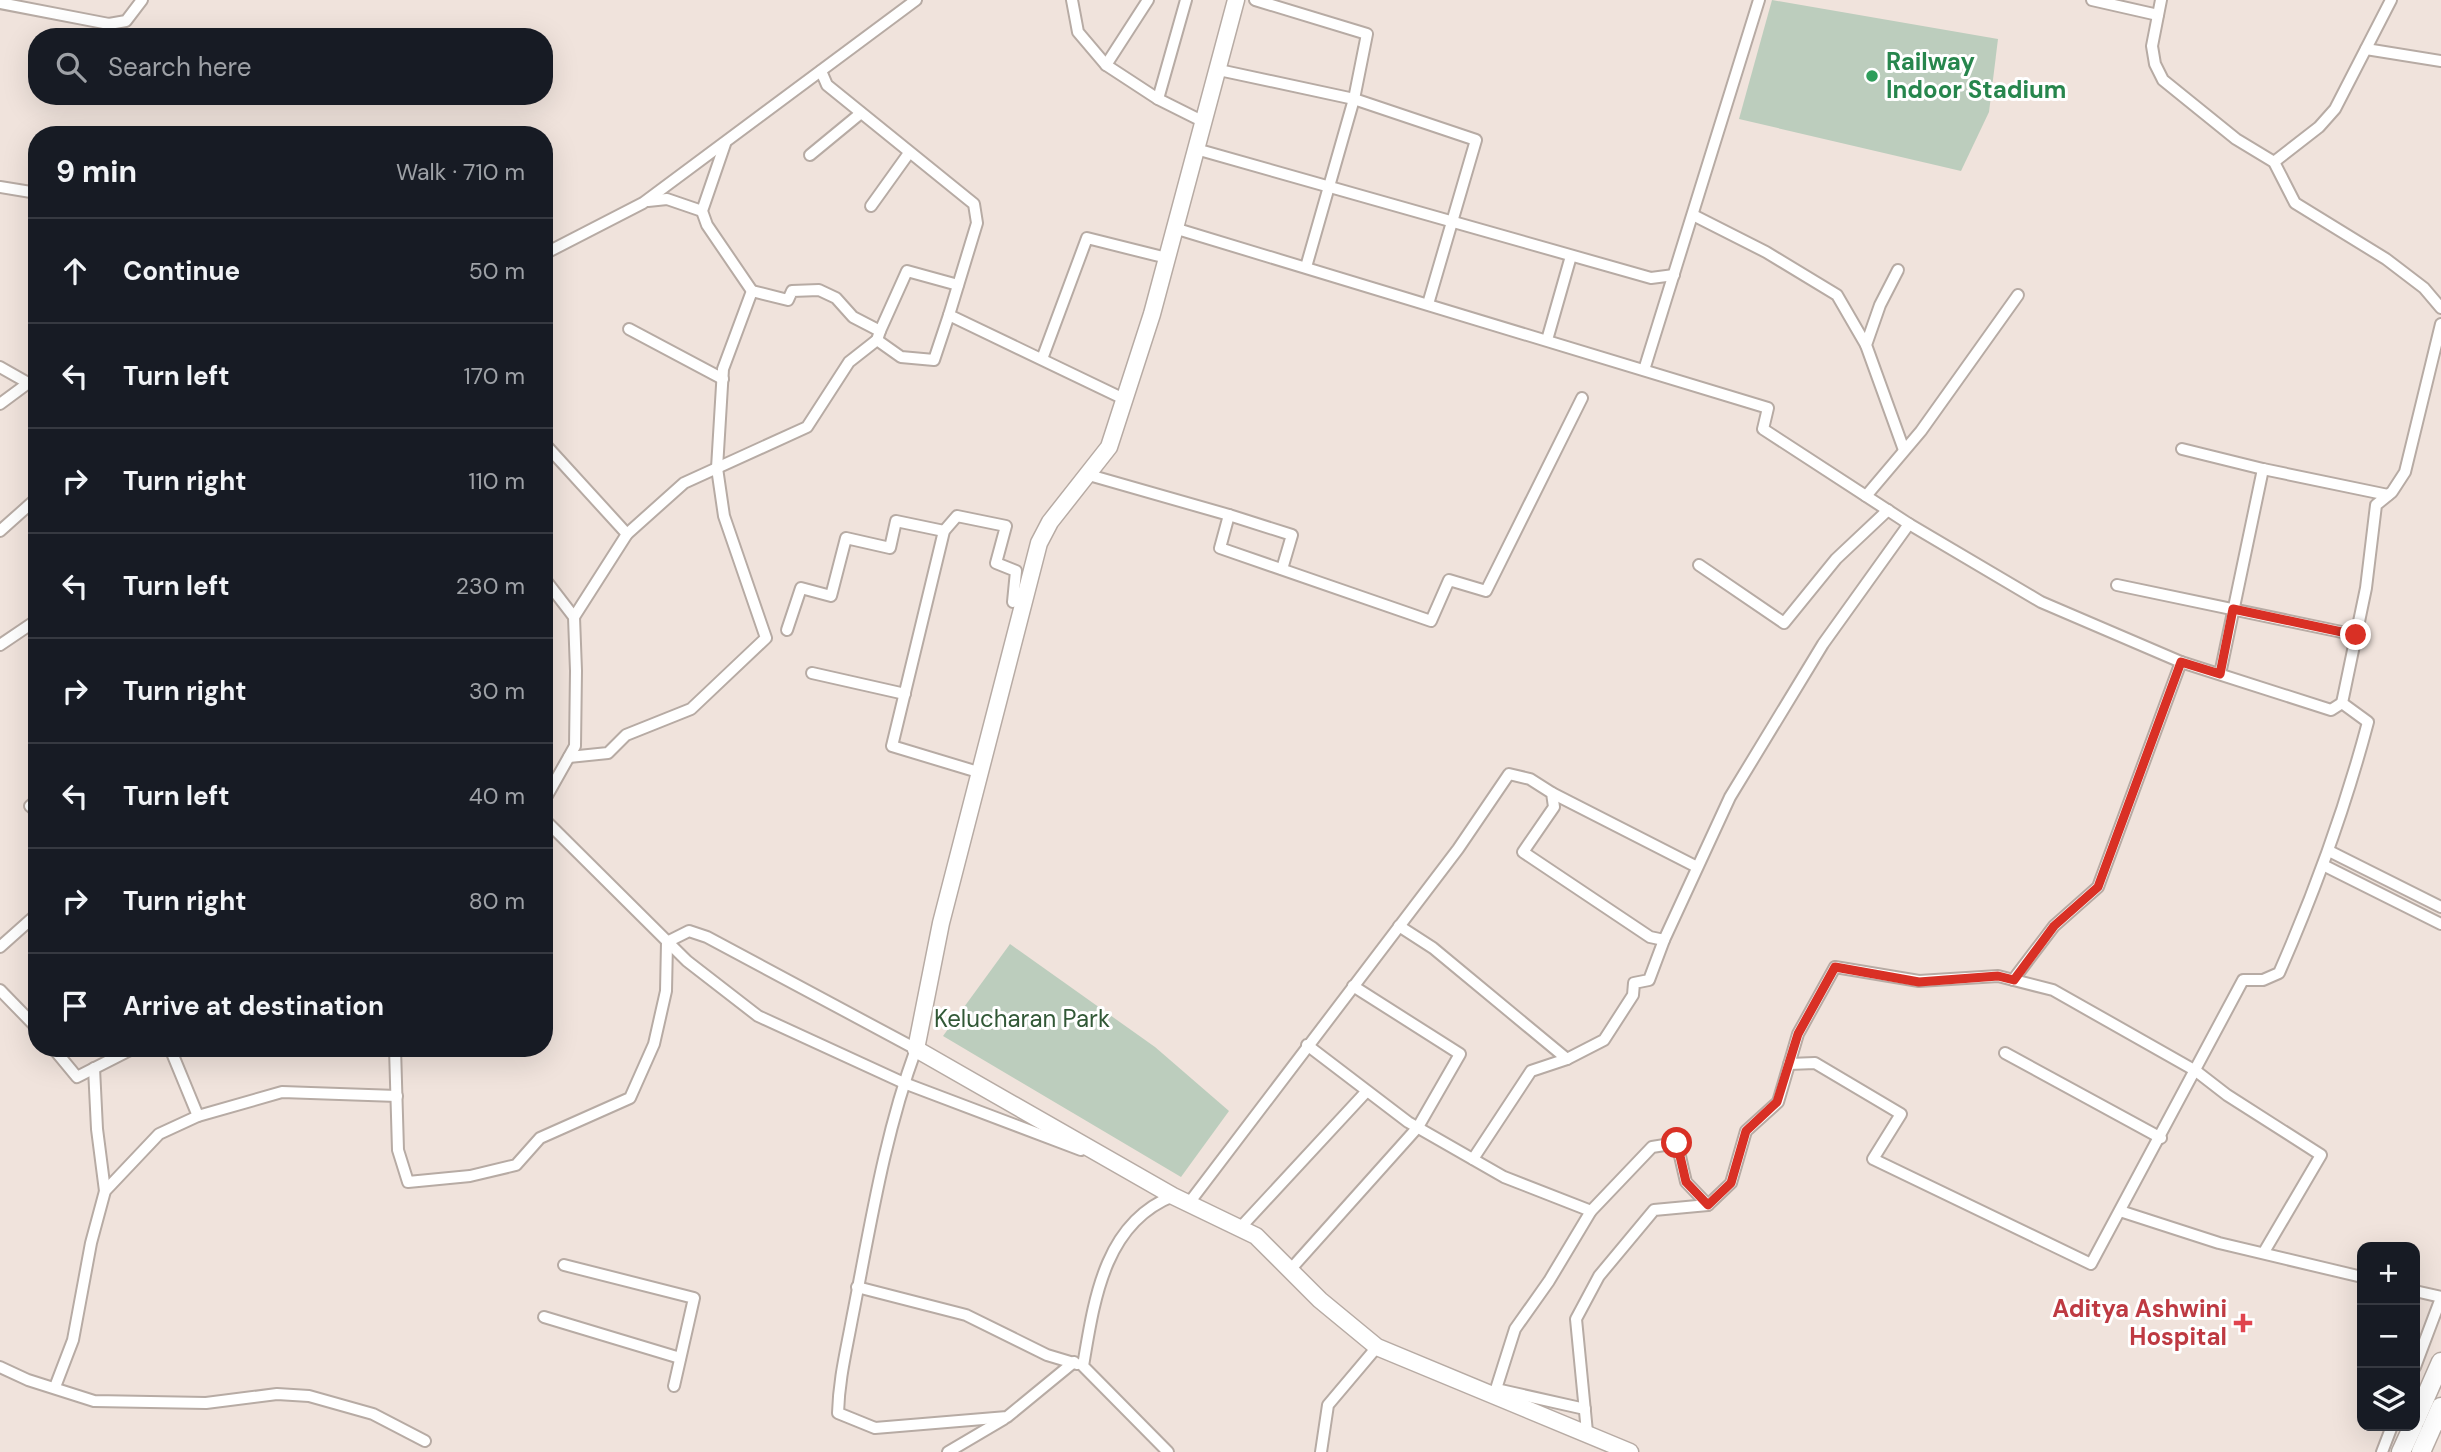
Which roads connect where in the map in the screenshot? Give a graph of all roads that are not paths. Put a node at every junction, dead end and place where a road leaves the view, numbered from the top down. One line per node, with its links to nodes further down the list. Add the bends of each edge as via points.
1 (142, 0): 12 (street, via 126,20 108,24)
2 (916, 0): 17 (street)
3 (1072, 0): 16 (street, via 1078,32)
4 (1148, 0): 16 (street)
5 (1186, 0): 19 (street)
6 (1236, 0): 18 (street)
7 (1255, 0): 20 (street, via 1367,34)
8 (1759, 0): 34 (street)
9 (2092, 0): 13 (street)
10 (2161, 0): 13 (street)
11 (2391, 0): 14 (street)
12 (0, 3)
13 (2158, 15): 27 (street, via 2152,46 2162,80 2236,139)
14 (2366, 49): 15 (street); 27 (street, via 2335,109)
15 (2441, 61)
16 (1106, 65): 19 (street)
17 (821, 71): 21 (street, via 827,85); 23 (street)
18 (1219, 71): 20 (street); 22 (street)
19 (1158, 99): 22 (street)
20 (1354, 99): 28 (street); 35 (street, via 1476,140)
21 (861, 113): 25 (street); 26 (street)
22 (1204, 122): 24 (street)
23 (725, 142): 31 (street); 33 (street)
24 (1196, 149): 28 (street); 36 (street)
25 (909, 153): 32 (street); 43 (street, via 974,204 977,223)
26 (810, 155)
27 (2274, 162): 47 (street, via 2295,203 2386,259 2424,288)
28 (1328, 186): 35 (street); 40 (street)
29 (0, 187): 30 (street)
30 (28, 192)
31 (646, 201): 33 (street, via 667,199); 37 (street)
32 (871, 206)
33 (702, 211): 44 (street)
34 (1693, 215): 42 (street); 53 (street, via 1838,295)
35 (1452, 222): 38 (street); 46 (street)
36 (1174, 228): 39 (street); 40 (street)
37 (553, 252)
38 (1571, 256): 42 (street, via 1651,278); 52 (street)
39 (1167, 258): 54 (street, via 1087,238); 61 (street)
40 (1307, 267): 46 (street)
41 (1898, 271): 53 (street)
42 (1674, 275): 56 (street)
43 (958, 285): 48 (street); 51 (street, via 907,271)
44 (752, 291): 51 (street, via 788,300 792,291 819,289); 57 (street)
45 (2018, 295): 64 (street)
46 (1429, 304): 52 (street)
47 (2441, 308)
48 (949, 315): 51 (street, via 934,360 901,357); 54 (street)
49 (2441, 324): 69 (street, via 2406,472)
50 (629, 329): 57 (street)
51 (879, 335): 66 (street, via 849,362 807,427)
52 (1547, 340): 56 (street)
53 (1866, 345): 64 (street)
54 (1042, 359): 61 (street)
55 (0, 367): 58 (street)
56 (1644, 370): 70 (street, via 1768,408 1763,429)
57 (723, 379): 66 (street)
58 (28, 384)
59 (28, 388): 62 (street)
60 (1582, 398): 79 (street, via 1486,591 1449,580 1431,621)
61 (1124, 399): 68 (street, via 1109,447)
62 (0, 404)
63 (2182, 449): 67 (street)
64 (1904, 450): 70 (street)
65 (553, 453): 77 (street)
66 (717, 468): 77 (street, via 684,484); 94 (street, via 724,516 766,638 691,709 626,735 608,753)
67 (2263, 470): 69 (street); 83 (street)
68 (1089, 475): 73 (street); 95 (street, via 1050,522 1039,543)
69 (2388, 495): 87 (street, via 2376,505)
70 (1866, 496): 72 (street)
71 (28, 506): 75 (street)
72 (1888, 510): 74 (street); 78 (street, via 1836,559 1784,623)
73 (1229, 515): 79 (street, via 1220,548); 79 (street, via 1292,535)
74 (1909, 524): 89 (street, via 2041,602); 101 (street, via 1823,645 1730,797)
75 (0, 531)
76 (944, 531): 82 (street, via 957,516 1006,526 996,563 1016,571); 86 (street, via 896,521 890,548 846,538 831,596 801,588); 92 (street)
77 (627, 534): 84 (street)
78 (1699, 565)
79 (1282, 569)
80 (2117, 585): 83 (street)
81 (553, 590): 84 (street)
82 (1013, 602)
83 (2233, 609): 87 (street); 91 (street)
84 (574, 617): 94 (street, via 575,746)
85 (28, 626): 88 (street)
86 (787, 630)
87 (2356, 635): 93 (street)
88 (0, 645)
89 (2181, 662): 91 (street); 109 (street, via 2098,887 2054,926)
90 (812, 673): 92 (street)
91 (2220, 674): 93 (street, via 2331,710)
92 (905, 694): 95 (street, via 892,746)
93 (2342, 703): 99 (street, via 2368,722)
94 (569, 757): 96 (street)
95 (978, 772): 114 (street)
96 (553, 785)
97 (1552, 793): 101 (street); 105 (street, via 1530,779 1509,774); 106 (street, via 1555,807 1523,852 1650,937)
98 (553, 828): 107 (street)
99 (2329, 851): 100 (street); 102 (street)
100 (2325, 866): 104 (street); 123 (street, via 2278,973 2263,980 2243,980)
101 (1697, 867): 106 (street)
102 (2441, 907)
103 (28, 922): 108 (street)
104 (2441, 924)
105 (1399, 926): 110 (street); 120 (street, via 1433,948)
106 (1664, 940): 120 (street, via 1649,980 1634,983 1633,995 1604,1040)
107 (667, 942): 114 (street, via 689,931 707,937); 124 (street, via 758,1016); 126 (street, via 666,991 654,1044 630,1098 540,1138 516,1165 470,1176 408,1182 398,1150)
108 (0, 947)
109 (2014, 980): 121 (street, via 1998,976 1919,982 1835,967 1798,1034); 123 (street, via 2053,990)
110 (1353, 986): 113 (street); 128 (street, via 1460,1054)
111 (0, 990): 112 (street)
112 (28, 1019)
113 (1307, 1045): 125 (street); 134 (street)
114 (916, 1049): 124 (street); 131 (street)
115 (2005, 1053): 129 (street)
116 (60, 1057): 122 (street, via 77,1077)
117 (116, 1057): 122 (street)
118 (174, 1057): 127 (street)
119 (396, 1057): 126 (street)
120 (1567, 1059): 130 (street, via 1531,1071)
121 (1789, 1064): 135 (street, via 1777,1102 1746,1131 1731,1183); 137 (street, via 1815,1063 1901,1114 1872,1158 2091,1264)
122 (94, 1068): 132 (street)
123 (2196, 1071): 129 (street); 139 (street, via 2321,1155)
124 (904, 1083): 131 (street); 143 (street, via 873,1200)
125 (1366, 1091): 128 (street); 138 (street)
126 (397, 1096): 127 (street, via 282,1092)
127 (198, 1116): 132 (street, via 159,1135)
128 (1418, 1127): 130 (street); 141 (street)
129 (2161, 1138): 137 (street)
130 (1473, 1159): 136 (street, via 1504,1177)
131 (1114, 1162): 133 (street)
132 (105, 1191): 154 (street, via 73,1340)
133 (1173, 1196): 134 (street); 151 (street, via 1156,1203 1125,1228 1089,1318)
134 (1189, 1203): 138 (street)
135 (1708, 1205): 136 (street, via 1686,1182 1677,1143 1652,1147); 155 (street, via 1654,1210 1599,1276 1576,1320)
136 (1591, 1211): 155 (street, via 1515,1329 1496,1389)
137 (2120, 1211): 139 (street)
138 (1240, 1228): 141 (street, via 1256,1236)
139 (2264, 1252): 142 (street)
140 (564, 1265): 149 (street, via 694,1298)
141 (1290, 1270): 147 (street)
142 (2357, 1276)
143 (858, 1287): 151 (street, via 966,1315 1047,1355); 158 (street, via 839,1374 838,1413 875,1428)
144 (2420, 1292): 145 (street)
145 (2441, 1298): 148 (street)
146 (544, 1317): 149 (street)
147 (1377, 1347): 161 (street); 167 (street, via 1328,1405)
148 (2420, 1354)
149 (680, 1358): 153 (street)
150 (2441, 1362): 156 (main road)
151 (1078, 1364): 158 (street); 166 (street)
152 (0, 1367): 154 (street)
153 (674, 1386)
154 (55, 1387): 162 (street, via 94,1401 206,1403 309,1395 373,1414)
155 (1585, 1409): 161 (street)
156 (2420, 1410)
157 (2440, 1413): 164 (main road)
158 (1007, 1417): 165 (street)
159 (2390, 1431): 169 (street)
160 (2411, 1431): 163 (main road)
161 (1587, 1432): 168 (street)
162 (425, 1441)
163 (2403, 1447): 164 (main road)
164 (2421, 1451)
165 (948, 1452)
166 (1168, 1452)
167 (1321, 1452)
168 (1630, 1452)
169 (2382, 1452)

